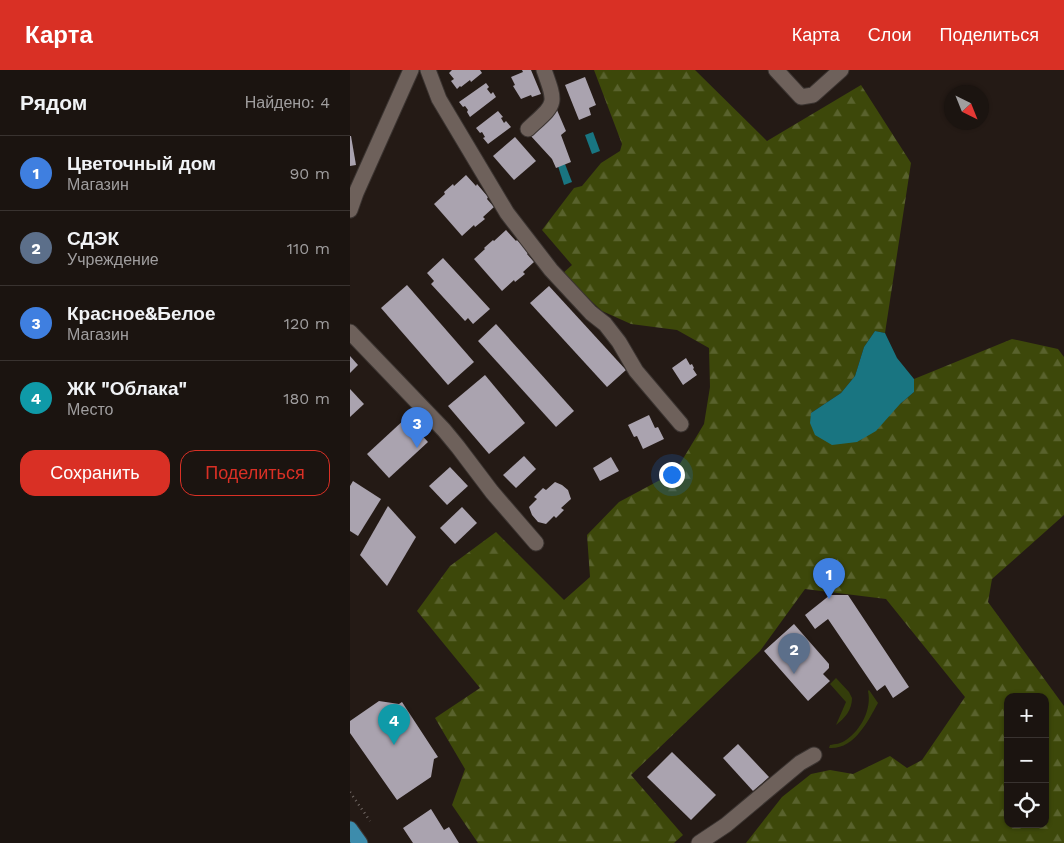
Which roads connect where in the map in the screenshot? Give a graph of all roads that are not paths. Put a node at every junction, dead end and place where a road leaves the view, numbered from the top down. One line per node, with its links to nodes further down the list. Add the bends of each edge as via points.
1 (411, 70): 7 (street)
2 (428, 70): 10 (street, via 439,99 507,213 551,270 605,324 636,371)
3 (544, 70): 6 (street, via 552,93 551,106)
4 (776, 70): 5 (street, via 801,97 813,96)
5 (841, 70)
6 (528, 129)
7 (353, 194): 8 (street)
8 (350, 210)
9 (350, 332): 11 (street, via 444,430)
10 (681, 424)
11 (536, 543)
12 (814, 755): 15 (street)
13 (350, 828): 14 (main road)
14 (360, 843)
15 (700, 843)

